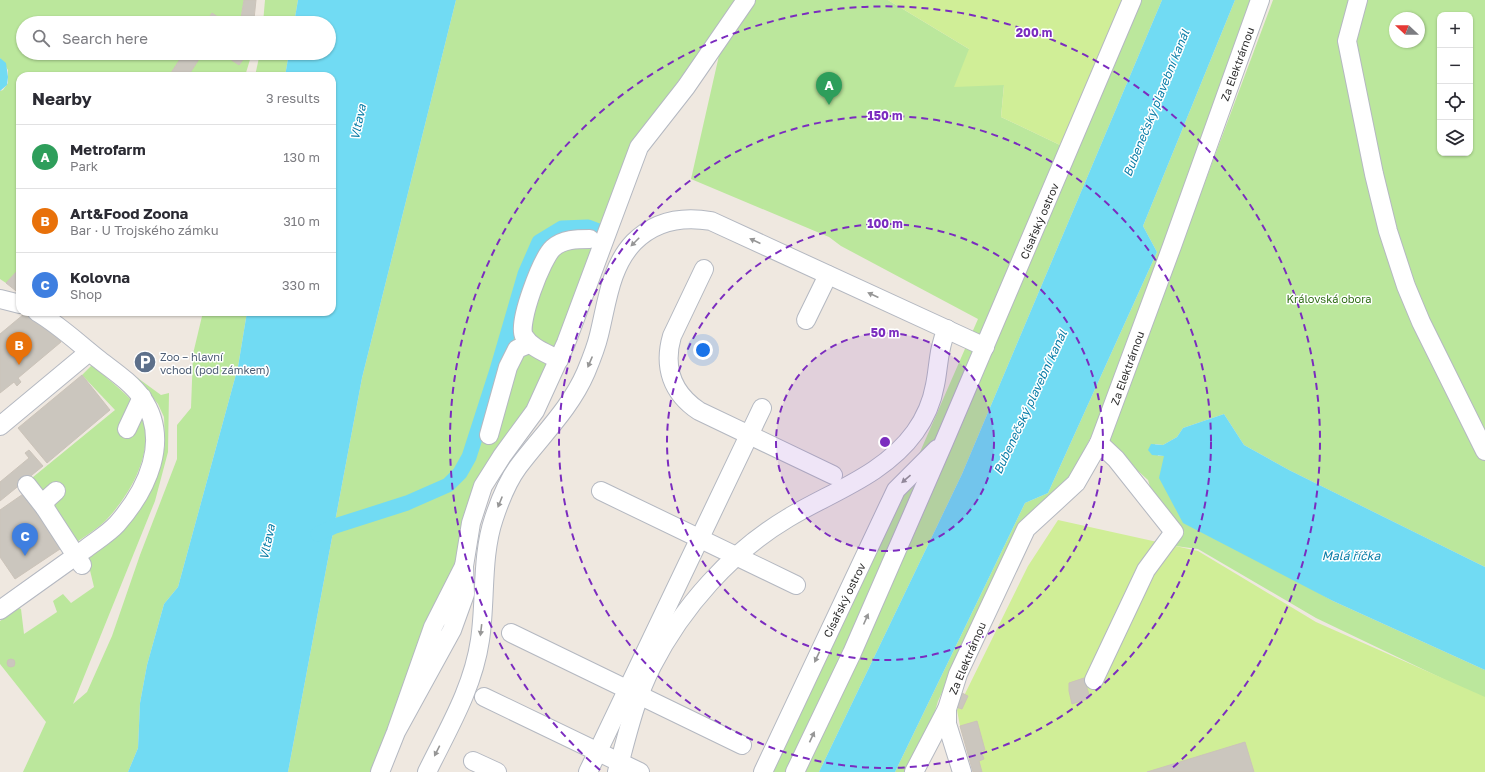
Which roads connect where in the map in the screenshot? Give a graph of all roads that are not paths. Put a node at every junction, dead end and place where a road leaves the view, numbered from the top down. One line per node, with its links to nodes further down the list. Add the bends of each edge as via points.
1 (746, 0): 16 (street, via 686,88 639,147)
2 (1132, 0): 14 (street, Císařský ostrov)
3 (1260, 0): 24 (street, Za Elektrárnou)
4 (1358, 0): 25 (street, via 1347,41 1388,231 1421,322)
5 (590, 239): 13 (street, via 570,239 553,248 543,260 525,314 523,334)
6 (704, 269): 22 (street, via 672,336 669,347 669,370 676,390 691,406)
7 (828, 275): 11 (street); 12 (street, one-way to 7); 47 (street, one-way to 47, via 722,225 698,219 673,220 661,224 642,236 626,252 616,272 599,337 586,374 567,406 518,467 500,502 489,539 475,664 461,703)
8 (0, 298): 9 (street)
9 (16, 303)
10 (43, 316): 15 (street)
11 (806, 320)
12 (947, 330): 14 (street); 32 (street, via 939,351 932,398 922,422 907,442 881,466 788,518)
13 (529, 344): 16 (street); 21 (street, via 517,349 508,367)
14 (985, 347): 23 (street, Císařský ostrov)
15 (90, 352): 17 (street); 19 (street)
16 (559, 360): 46 (street, via 535,411 483,486 471,523 464,566 433,627)
17 (142, 397): 20 (street); 33 (street, via 152,416 156,435 154,463 138,496 116,525)
18 (762, 408): 22 (street)
19 (0, 426)
20 (127, 429)
21 (489, 435)
22 (748, 435): 26 (street); 31 (street)
23 (944, 442): 51 (street, Císařský ostrov, one-way to 51, via 896,490); 52 (street, Císařský ostrov, one-way to 23, via 852,653)
24 (1100, 443): 37 (street, via 1116,459 1174,532 1146,570); 40 (street, Za Elektrárnou, via 1070,490 1026,529 958,674)
25 (1485, 451)
26 (833, 475)
27 (27, 485): 30 (street)
28 (56, 491): 30 (street, via 46,500)
29 (601, 491): 31 (street)
30 (45, 508): 33 (street)
31 (698, 538): 32 (street); 38 (street)
32 (737, 556): 34 (street); 38 (street, via 684,616)
33 (80, 560): 35 (street)
34 (796, 585)
35 (0, 610)
36 (511, 633): 38 (street)
37 (1094, 680)
38 (634, 692): 41 (street); 42 (street); 44 (street)
39 (484, 697): 42 (street)
40 (947, 709): 45 (street); 53 (street, via 947,724)
41 (742, 745)
42 (598, 752): 44 (street); 49 (street)
43 (473, 760): 48 (street)
44 (619, 767): 50 (street)
45 (915, 771)
46 (380, 772)
47 (427, 772)
48 (497, 772)
49 (588, 772)
50 (640, 772)
51 (762, 772)
52 (795, 772)
53 (962, 772)

